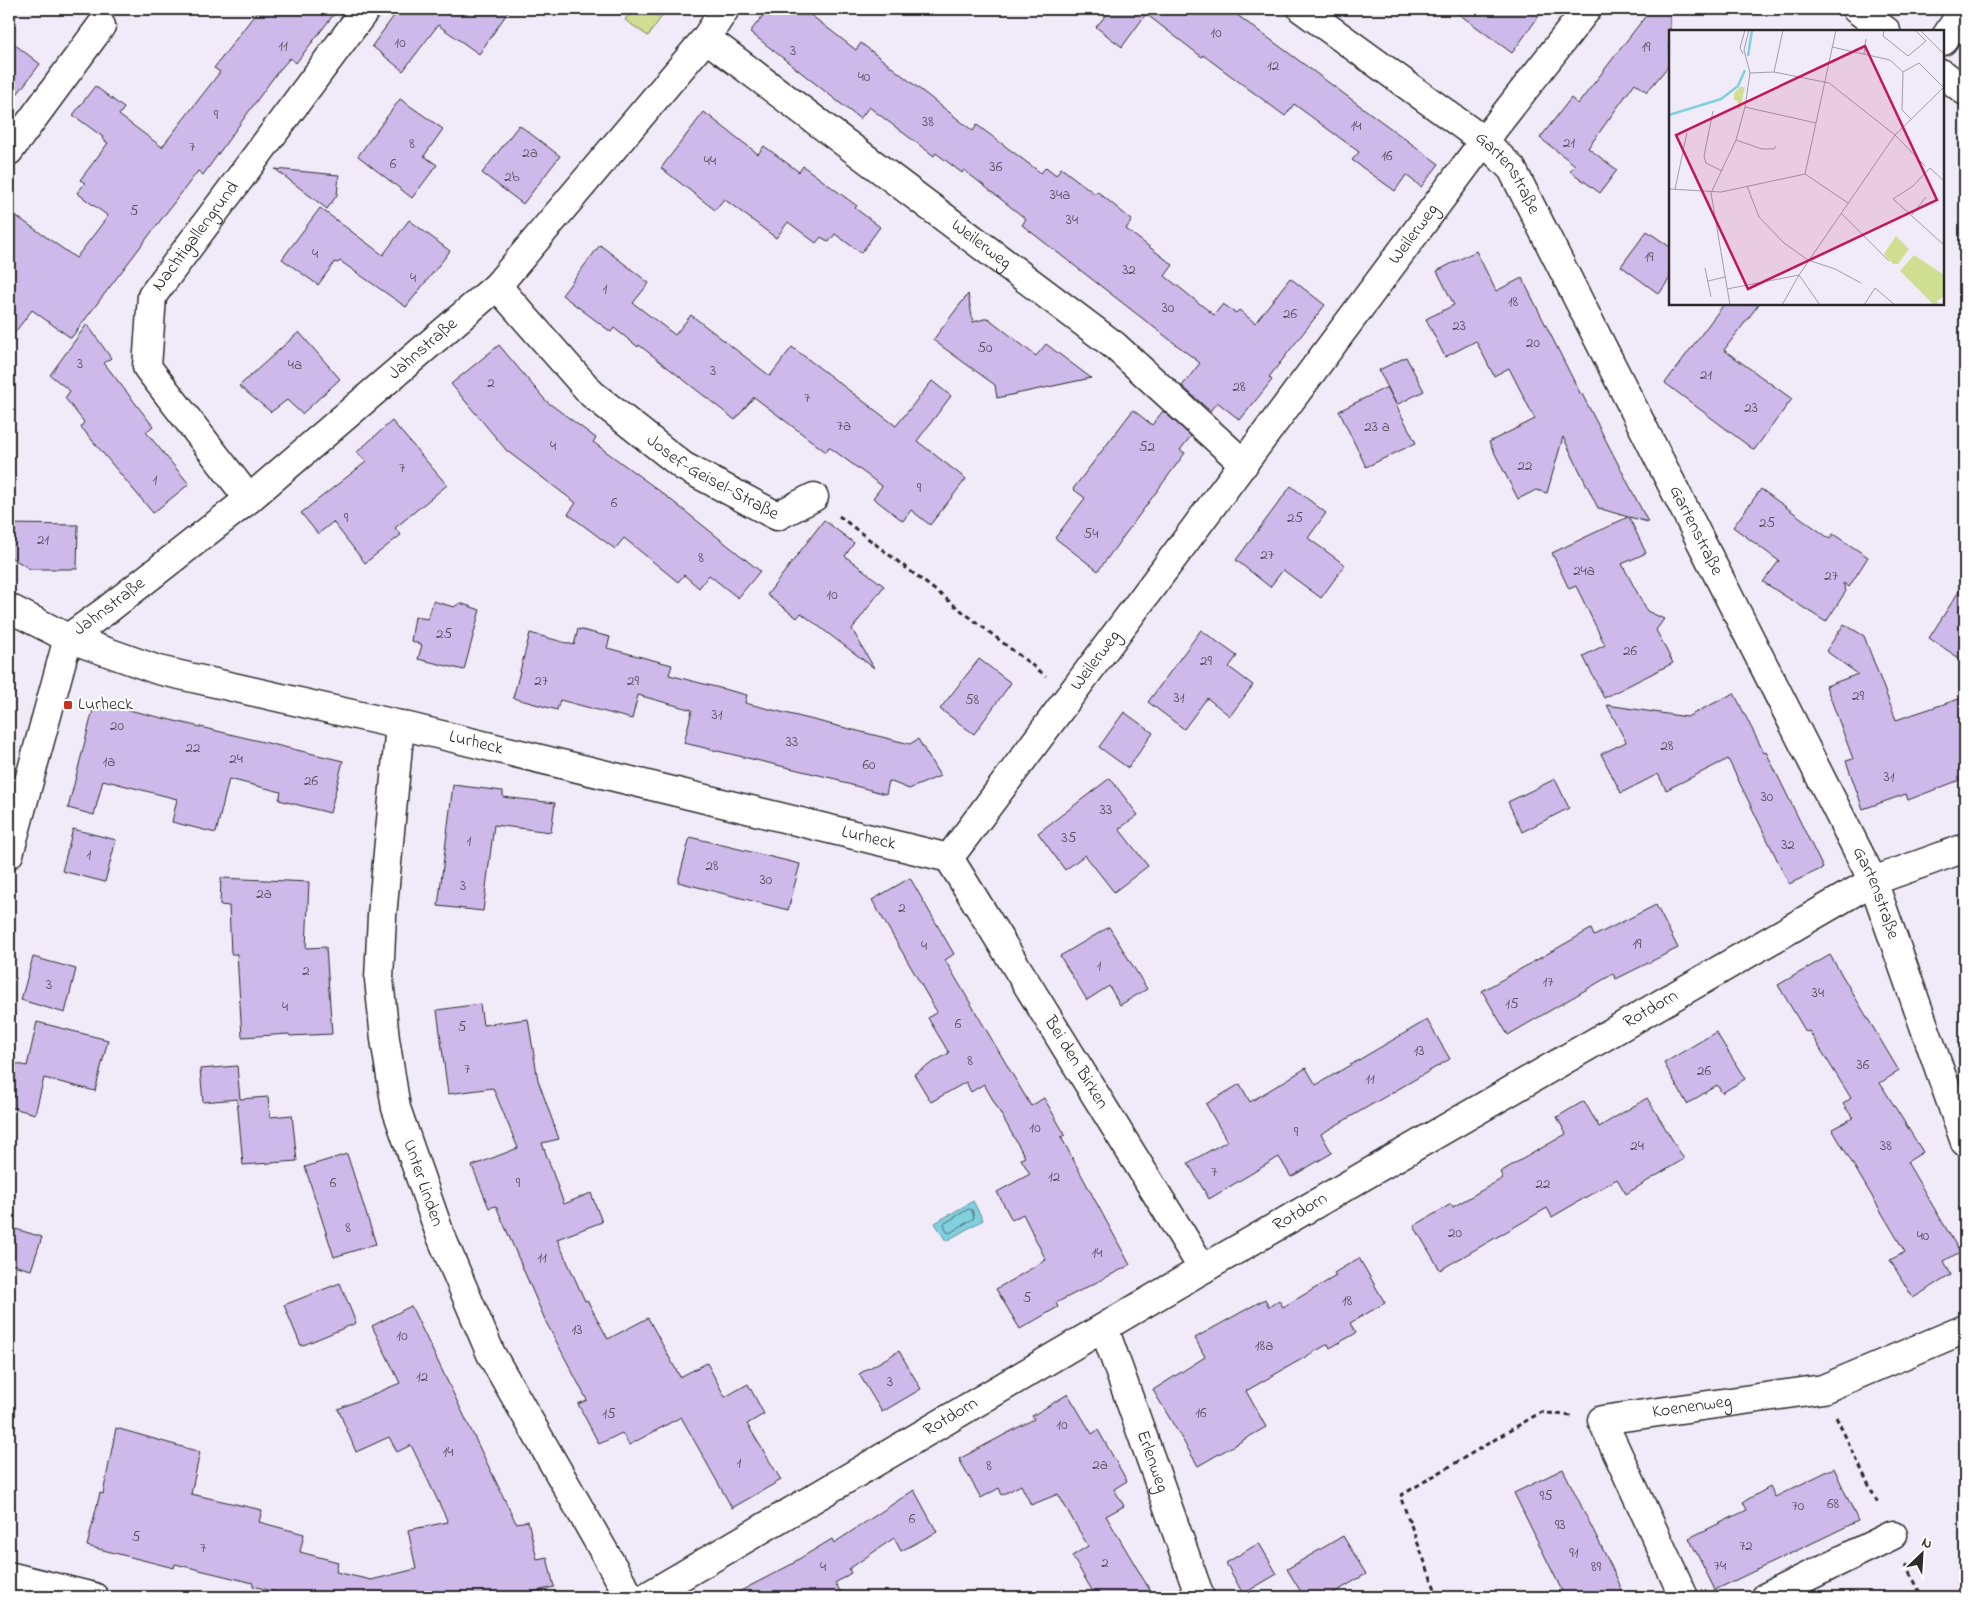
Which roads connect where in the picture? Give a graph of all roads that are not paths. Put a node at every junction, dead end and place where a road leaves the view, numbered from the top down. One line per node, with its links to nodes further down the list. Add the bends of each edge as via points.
1 (366, 9): 18 (street, Nachtigallengrund, via 152,296 147,366)
2 (725, 9): 9 (street, Jahnstraße)
3 (1302, 9): 13 (street, Gartenstraße)
4 (1586, 9): 13 (street, Weilerweg)
5 (1856, 9): 8 (street)
6 (1964, 9): 10 (street)
7 (102, 26): 14 (street)
8 (1885, 30)
9 (706, 38): 15 (street, Jahnstraße); 16 (street, Weilerweg, via 1114,346)
10 (1944, 39)
11 (1944, 75): 12 (street)
12 (1965, 91)
13 (1484, 141): 16 (street, Weilerweg); 25 (street, Gartenstraße, via 1512,168)
14 (9, 151)
15 (497, 286): 17 (street, Josef-Geisel-Straße, via 592,394 683,466 777,516); 18 (street, Jahnstraße)
16 (1244, 464): 24 (street, Weilerweg)
17 (814, 497)
18 (250, 499): 20 (street, Jahnstraße)
19 (9, 608): 20 (street, Lurheck)
20 (68, 638): 21 (street, Lurheck, via 158,670); 23 (street)
21 (400, 725): 24 (street, Lurheck); 33 (street, Unter Linden, via 379,978 396,1108 440,1234 491,1354)
22 (1965, 848): 25 (street, Rotdorn)
23 (9, 854)
24 (949, 858): 27 (street, Bei den Birken)
25 (1873, 881): 26 (street, Gartenstraße); 27 (street, Rotdorn)
26 (1965, 1142)
27 (1203, 1269): 28 (street, Rotdorn)
28 (1104, 1328): 34 (street, Rotdorn); 35 (street, Erlenweg)
29 (1965, 1329): 36 (street, Koenenweg, via 1823,1389 1602,1420)
30 (1893, 1535): 37 (street)
31 (9, 1576): 32 (street)
32 (94, 1597)
33 (630, 1597)
34 (646, 1597)
35 (1200, 1597)
36 (1684, 1597)
37 (1766, 1597)

